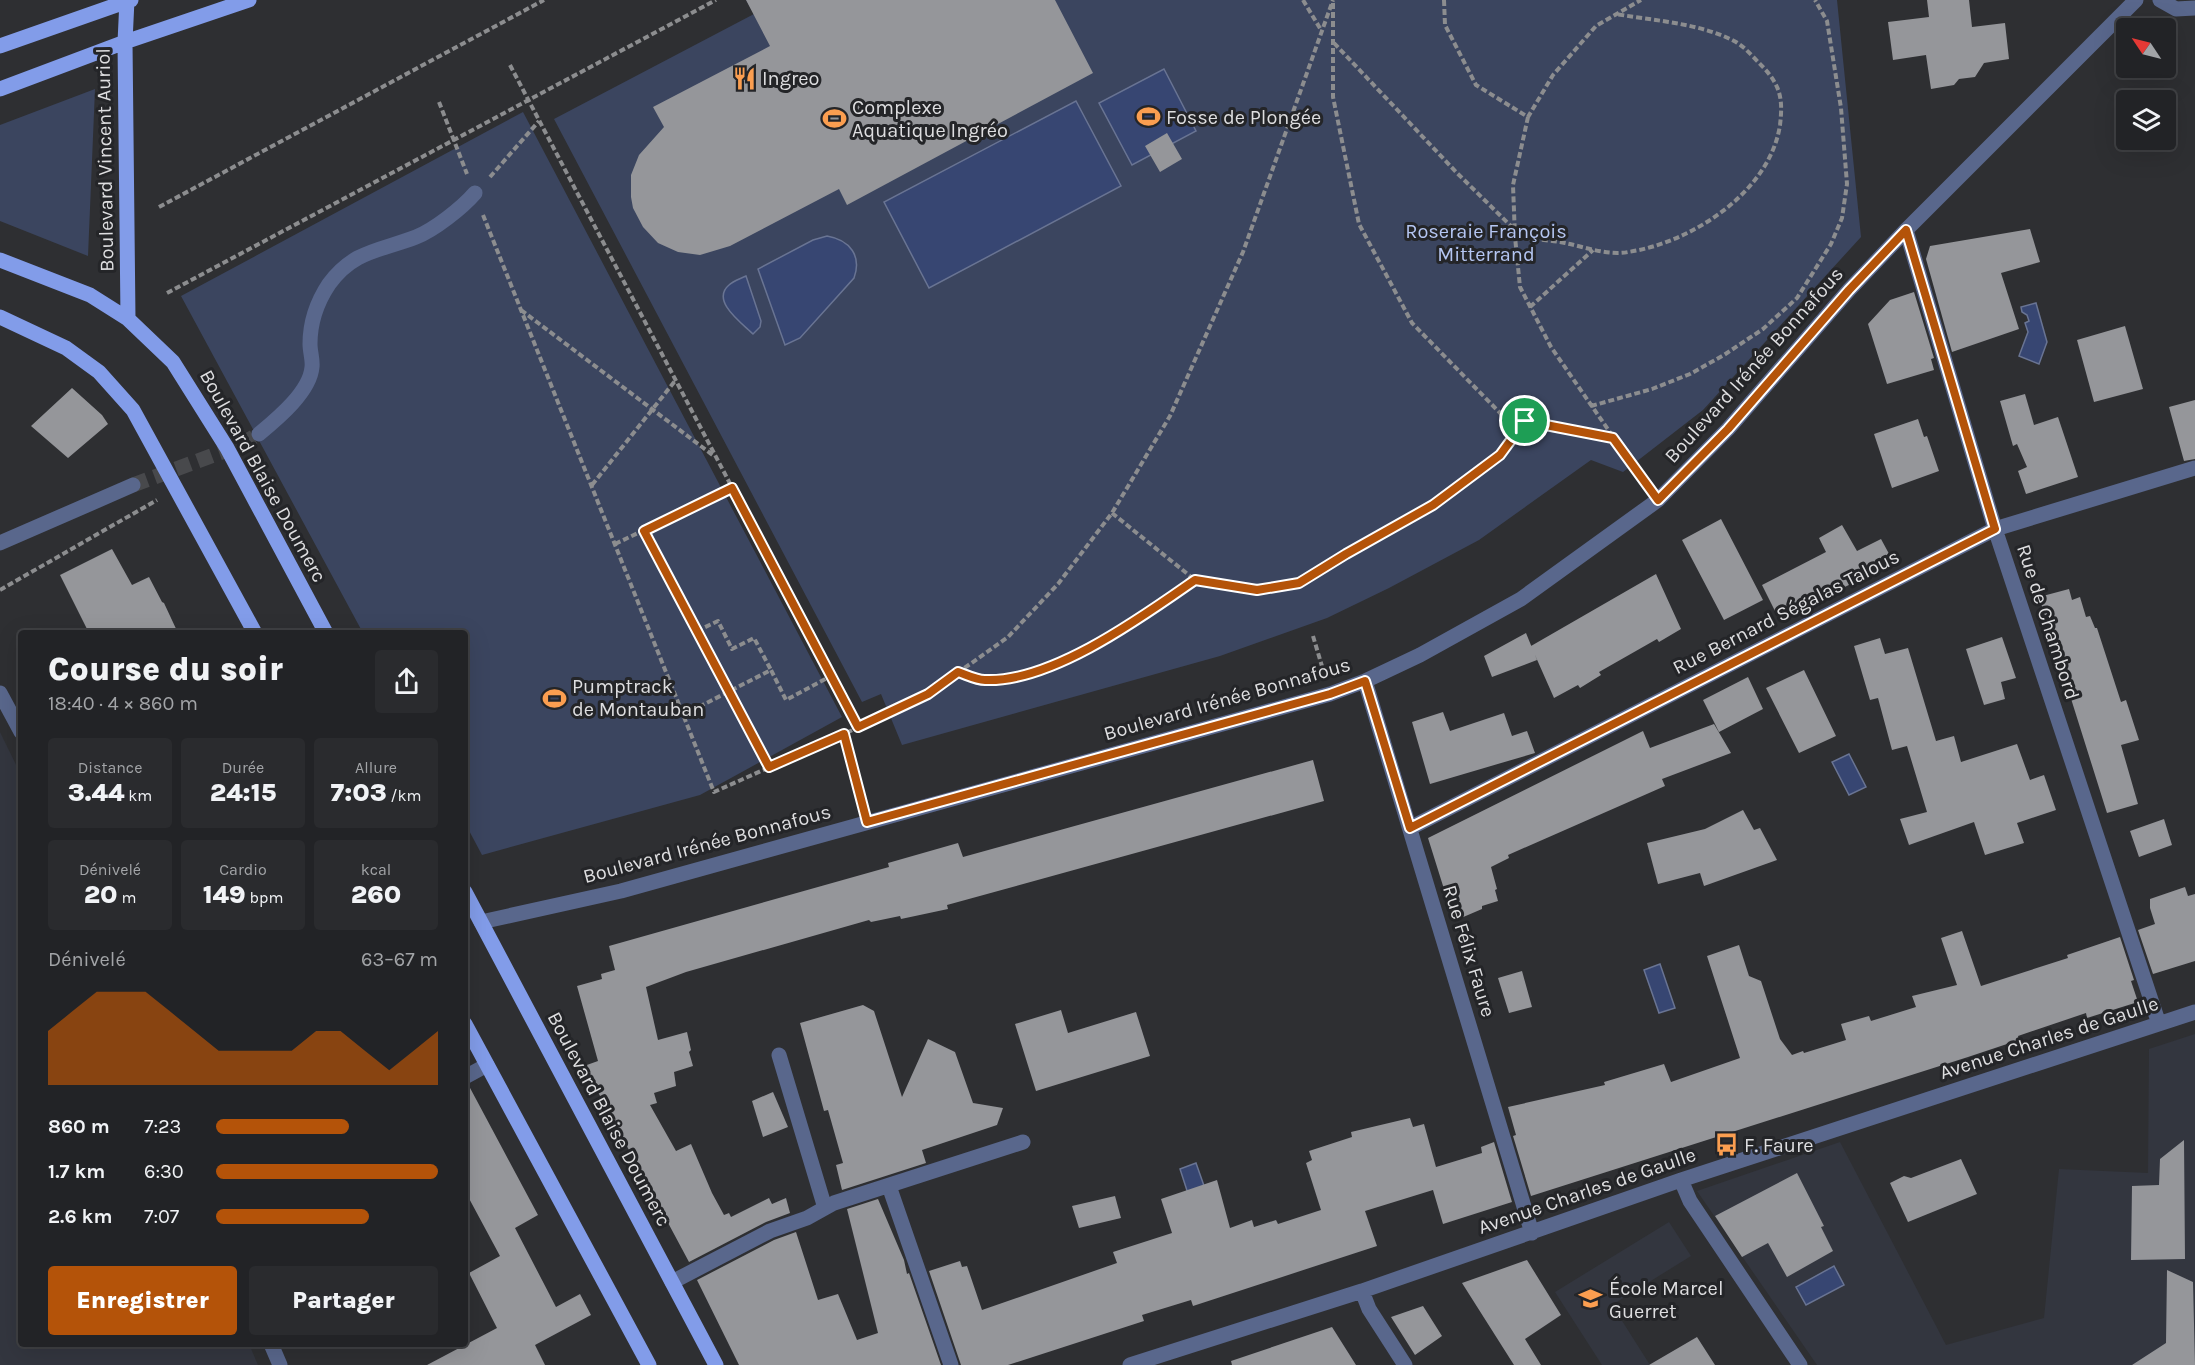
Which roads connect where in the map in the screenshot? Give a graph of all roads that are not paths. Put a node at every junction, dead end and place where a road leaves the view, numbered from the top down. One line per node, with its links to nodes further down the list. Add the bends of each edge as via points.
1 (128, 0): 6 (main road, Boulevard Vincent Auriol); 7 (main road)
2 (249, 0): 6 (main road)
3 (2136, 0): 10 (street, Boulevard Irénée Bonnafous)
4 (2160, 0): 5 (street, via 2176,9)
5 (2195, 8)
6 (125, 42): 8 (main road); 13 (main road, Boulevard Vincent Auriol)
7 (0, 46)
8 (0, 89)
9 (475, 194): 14 (street, via 418,236 351,260 329,285 311,322 312,368 304,389)
10 (1906, 230): 17 (street, Rue de Chambord); 21 (street, Boulevard Irénée Bonnafous, via 1728,429 1658,500 1521,600)
11 (0, 260): 13 (main road, Boulevard Blaise Doumerc, via 90,295)
12 (0, 317): 19 (main road, via 66,348 99,372 133,410)
13 (128, 319): 20 (main road, Boulevard Blaise Doumerc, via 179,371 227,448)
14 (259, 434)
15 (2195, 468): 17 (street, Rue Bernard Ségalas Talous)
16 (133, 485): 18 (street)
17 (1995, 529): 24 (street, Rue Bernard Ségalas Talous); 28 (street, Rue de Chambord)
18 (0, 543)
19 (253, 630)
20 (324, 630)
21 (1365, 681): 24 (street, Rue Félix Faure); 26 (street, Boulevard Irénée Bonnafous, via 621,891)
22 (0, 693): 23 (street)
23 (18, 726)
24 (1410, 828): 37 (street, Rue Félix Faure)
25 (468, 898): 26 (main road, Boulevard Blaise Doumerc)
26 (481, 922): 38 (main road, Boulevard Blaise Doumerc)
27 (2195, 1012): 28 (street, Avenue Charles de Gaulle)
28 (2159, 1024): 34 (street, Avenue Charles de Gaulle)
29 (468, 1030): 31 (main road)
30 (779, 1055): 36 (street)
31 (487, 1065): 32 (street); 42 (main road)
32 (468, 1075)
33 (1023, 1142): 35 (street)
34 (1681, 1180): 37 (street, Avenue Charles de Gaulle); 47 (street, via 1690,1201)
35 (891, 1190): 36 (street); 44 (street)
36 (825, 1208): 38 (street, via 770,1231)
37 (1532, 1233): 39 (street, Avenue Charles de Gaulle)
38 (672, 1282): 43 (main road, Boulevard Blaise Doumerc)
39 (1362, 1292): 45 (street, Avenue Charles de Gaulle); 46 (street)
40 (272, 1347): 41 (street)
41 (280, 1365)
42 (649, 1365)
43 (716, 1365)
44 (951, 1365)
45 (1130, 1365)
46 (1405, 1365)
47 (1800, 1365)

